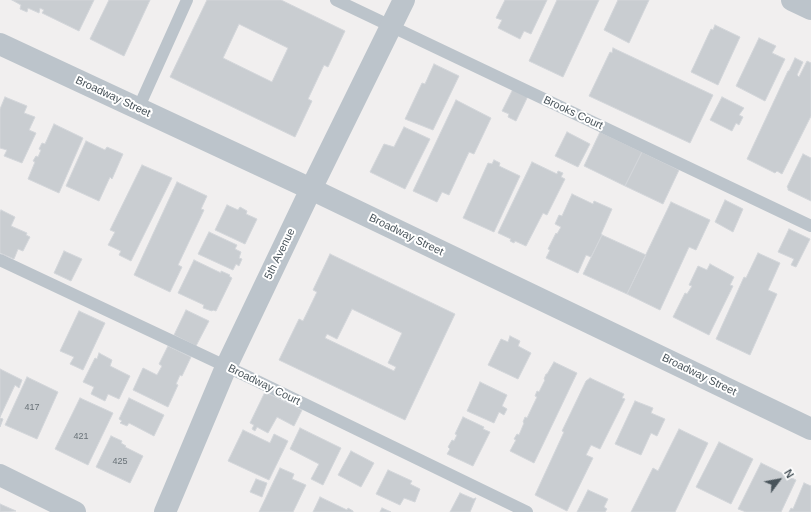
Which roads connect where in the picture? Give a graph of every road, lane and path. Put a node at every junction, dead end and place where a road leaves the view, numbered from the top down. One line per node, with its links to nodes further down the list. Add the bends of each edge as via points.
1 (187, 0): 8 (lane)
2 (336, 0): 6 (lane, Brooks Court)
3 (404, 0): 6 (street, 5th Avenue)
4 (792, 0): 5 (street)
5 (811, 9)
6 (391, 27): 9 (street, 5th Avenue); 10 (lane, Brooks Court)
7 (0, 44): 8 (street, Broadway Street)
8 (138, 109): 9 (street, Broadway Street)
9 (311, 189): 12 (street, 5th Avenue); 13 (street, Broadway Street)
10 (811, 226)
11 (0, 260): 12 (lane, Broadway Court)
12 (226, 367): 16 (street, 5th Avenue); 17 (lane, Broadway Court)
13 (811, 429)
14 (0, 476): 15 (street)
15 (75, 512)
16 (164, 512)
17 (527, 512)

